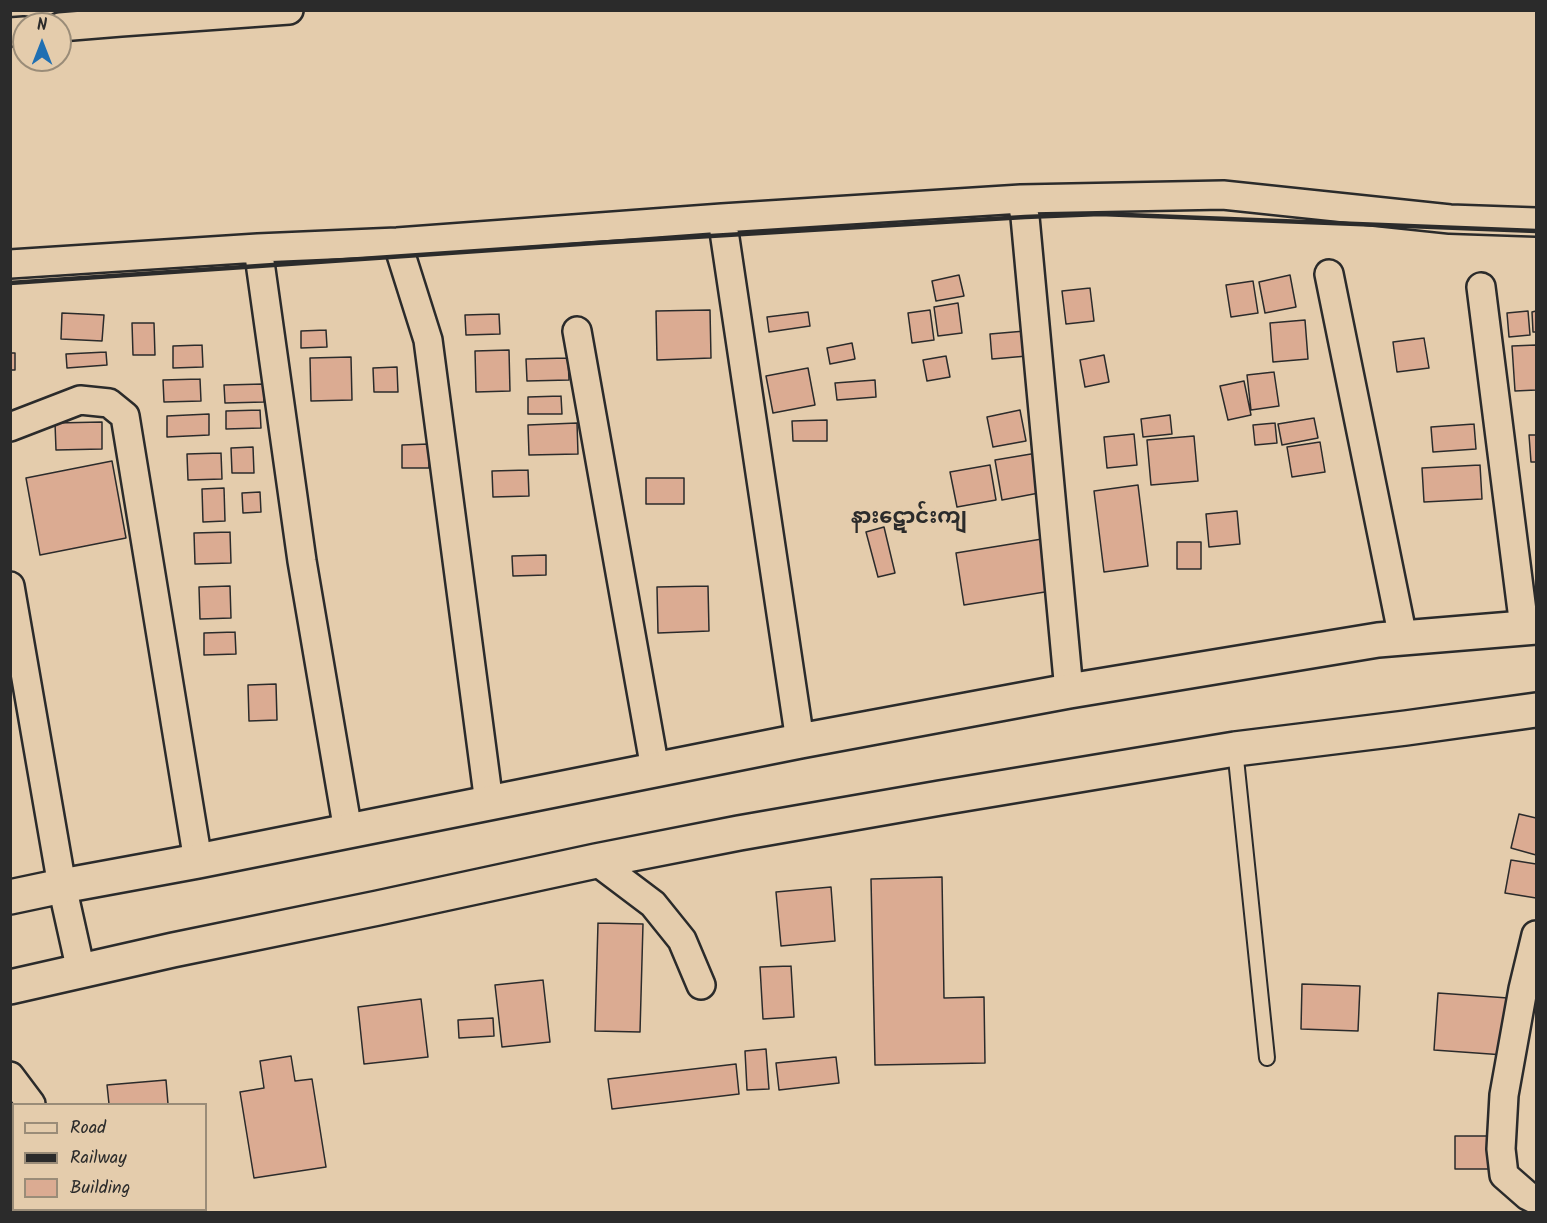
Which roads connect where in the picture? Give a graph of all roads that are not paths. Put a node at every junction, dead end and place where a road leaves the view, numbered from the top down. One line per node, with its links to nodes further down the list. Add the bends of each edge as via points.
1 (289, 10): 2 (street)
2 (72, 26)
3 (1021, 199): 4 (street); 5 (street, via 1223,195 1449,219); 16 (street)
4 (722, 218): 6 (street); 18 (street)
5 (1536, 222)
6 (397, 242): 7 (street); 21 (street, via 428,340)
7 (258, 248): 8 (street); 22 (street, via 302,561)
8 (10, 264)
9 (1329, 274): 15 (street)
10 (1481, 287): 14 (street)
11 (577, 331): 20 (street)
12 (10, 427): 23 (street, via 80,400 109,403 125,416)
13 (10, 586): 25 (street)
14 (1530, 627): 15 (main road)
15 (1403, 638): 16 (main road)
16 (1069, 690): 18 (main road)
17 (1536, 710): 19 (main road)
18 (800, 741): 20 (main road)
19 (1235, 749): 24 (main road); 31 (lane)
20 (655, 769): 21 (main road)
21 (489, 803): 22 (main road)
22 (348, 831): 23 (main road)
23 (198, 861): 25 (main road)
24 (596, 861): 28 (main road); 29 (street, via 653,904 682,940)
25 (62, 886): 26 (main road); 28 (street)
26 (10, 897)
27 (1536, 935): 34 (street, via 1504,1095 1501,1149 1504,1175)
28 (81, 970): 30 (main road)
29 (701, 985)
30 (10, 987)
31 (1267, 1058)
32 (10, 1076): 33 (street)
33 (30, 1103)
34 (1536, 1200)

